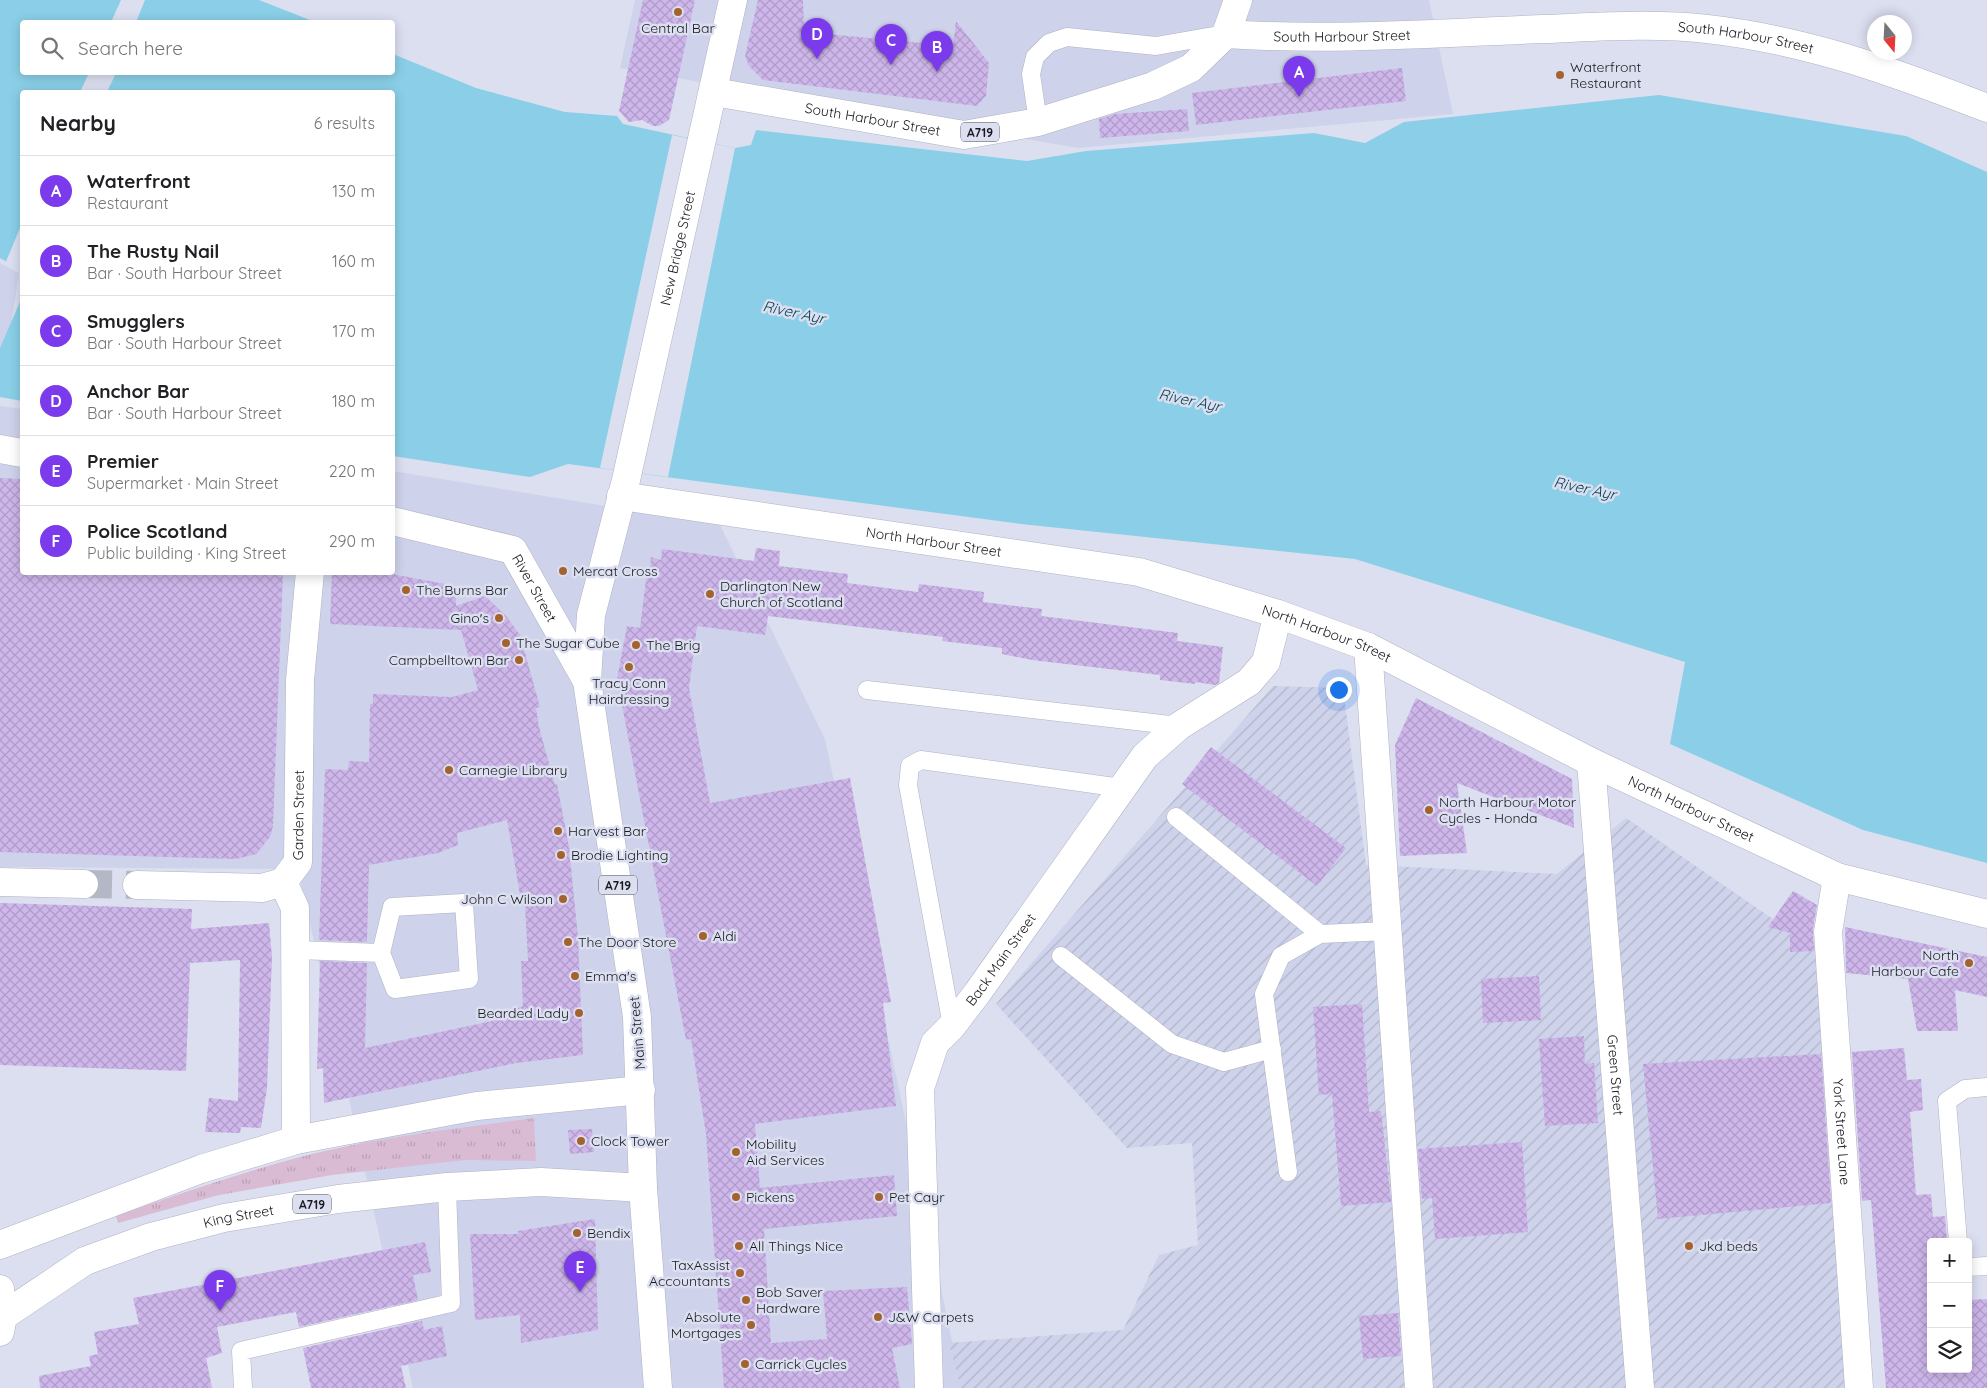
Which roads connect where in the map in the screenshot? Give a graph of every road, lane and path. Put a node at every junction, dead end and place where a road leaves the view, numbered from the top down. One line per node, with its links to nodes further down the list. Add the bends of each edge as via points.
1 (733, 0): 4 (street, New Bridge Street / A719)
2 (1238, 0): 3 (street, A719)
3 (1226, 34): 5 (street, South Harbour Street, via 1283,38 1615,26 1706,29 1798,44 1887,69); 6 (street, South Harbour Street / A719, via 1191,68 1154,86); 6 (lane, via 1156,46 1067,37 1049,43 1035,57 1031,74)
4 (714, 92): 6 (street, South Harbour Street / A719, via 964,135); 9 (street, New Bridge Street / A719)
5 (1987, 108)
6 (1038, 122)
7 (0, 449): 8 (street)
8 (20, 453)
9 (624, 488): 12 (street, North Harbour Street, via 1140,572); 14 (street, A719, via 591,615)
10 (395, 522): 14 (street, River Street, via 514,550)
11 (310, 575): 22 (street, Garden Street, via 300,680 298,862)
12 (1278, 614): 13 (street, North Harbour Street); 16 (street, Back Main Street, via 1266,662 1249,682)
13 (1368, 647): 17 (street, North Harbour Street); 26 (street)
14 (587, 681): 34 (street, Main Street / A719, via 637,1017)
15 (867, 690): 16 (lane)
16 (1179, 726): 18 (street, Back Main Street, via 1145,756)
17 (1591, 762): 20 (street, North Harbour Street); 49 (street, Green Street)
18 (1122, 788): 31 (street, Back Main Street); 31 (lane, via 921,760 910,766 908,785)
19 (1176, 817): 27 (lane)
20 (1837, 877): 25 (street, North Harbour Street); 50 (street, York Street Lane, via 1828,932)
21 (0, 882): 23 (street)
22 (284, 882): 24 (street, via 262,888); 28 (street, via 295,908)
23 (84, 884)
24 (137, 885)
25 (1987, 914)
26 (1388, 931): 27 (lane); 48 (street)
27 (1320, 934): 32 (lane, via 1281,956 1264,994)
28 (296, 950): 29 (lane); 35 (street)
29 (380, 952): 29 (lane, via 395,989 469,979 464,903 392,907)
30 (1061, 956): 32 (lane, via 1172,1044 1224,1062)
31 (952, 1026): 47 (street, Back Main Street, via 935,1043 920,1088)
32 (1272, 1050): 36 (lane)
33 (1987, 1087): 39 (lane, via 1965,1089 1947,1101)
34 (641, 1090): 35 (street, via 477,1106); 38 (street, Main Street / A719)
35 (296, 1140): 40 (street, via 201,1169)
36 (1288, 1172)
37 (447, 1187): 38 (street, King Street / A719, via 540,1182); 44 (street, King Street / A719, via 224,1218 151,1237 85,1261); 45 (lane, via 451,1302 241,1351)
38 (643, 1188): 46 (street, Main Street)
39 (1958, 1238)
40 (0, 1245)
41 (1987, 1266): 42 (lane)
42 (1972, 1267)
43 (0, 1289): 44 (street, King Street)
44 (2, 1324)
45 (243, 1388)
46 (658, 1388)
47 (929, 1388)
48 (1419, 1388)
49 (1640, 1388)
50 (1859, 1388)

